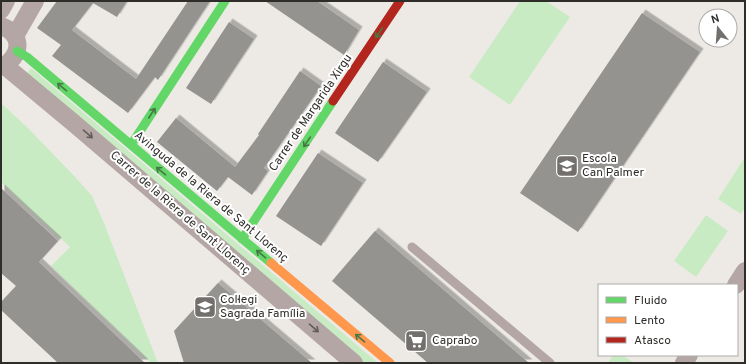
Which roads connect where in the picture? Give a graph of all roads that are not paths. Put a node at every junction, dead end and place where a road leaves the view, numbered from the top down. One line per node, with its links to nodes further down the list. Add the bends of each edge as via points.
1 (6, 1): 5 (street)
2 (35, 1): 6 (street)
3 (225, 1): 8 (street, one-way to 3)
4 (400, 1): 9 (street, Carrer de Margarida Xirgu, one-way to 9)
5 (1, 10)
6 (11, 37): 7 (street, via 14,57); 8 (street, Avinguda de la Riera de Sant Llorenç, one-way to 6, via 27,57)
7 (2, 65): 13 (street, Carrer de la Riera de Sant Llorenç, one-way to 13, via 76,125)
8 (131, 145): 9 (street, Avinguda de la Riera de Sant Llorenç, one-way to 8)
9 (242, 239): 14 (street, Avinguda de la Riera de Sant Llorenç, one-way to 9)
10 (412, 247): 15 (lane)
11 (745, 271): 12 (street)
12 (737, 284)
13 (354, 363)
14 (390, 363)
15 (550, 363)

